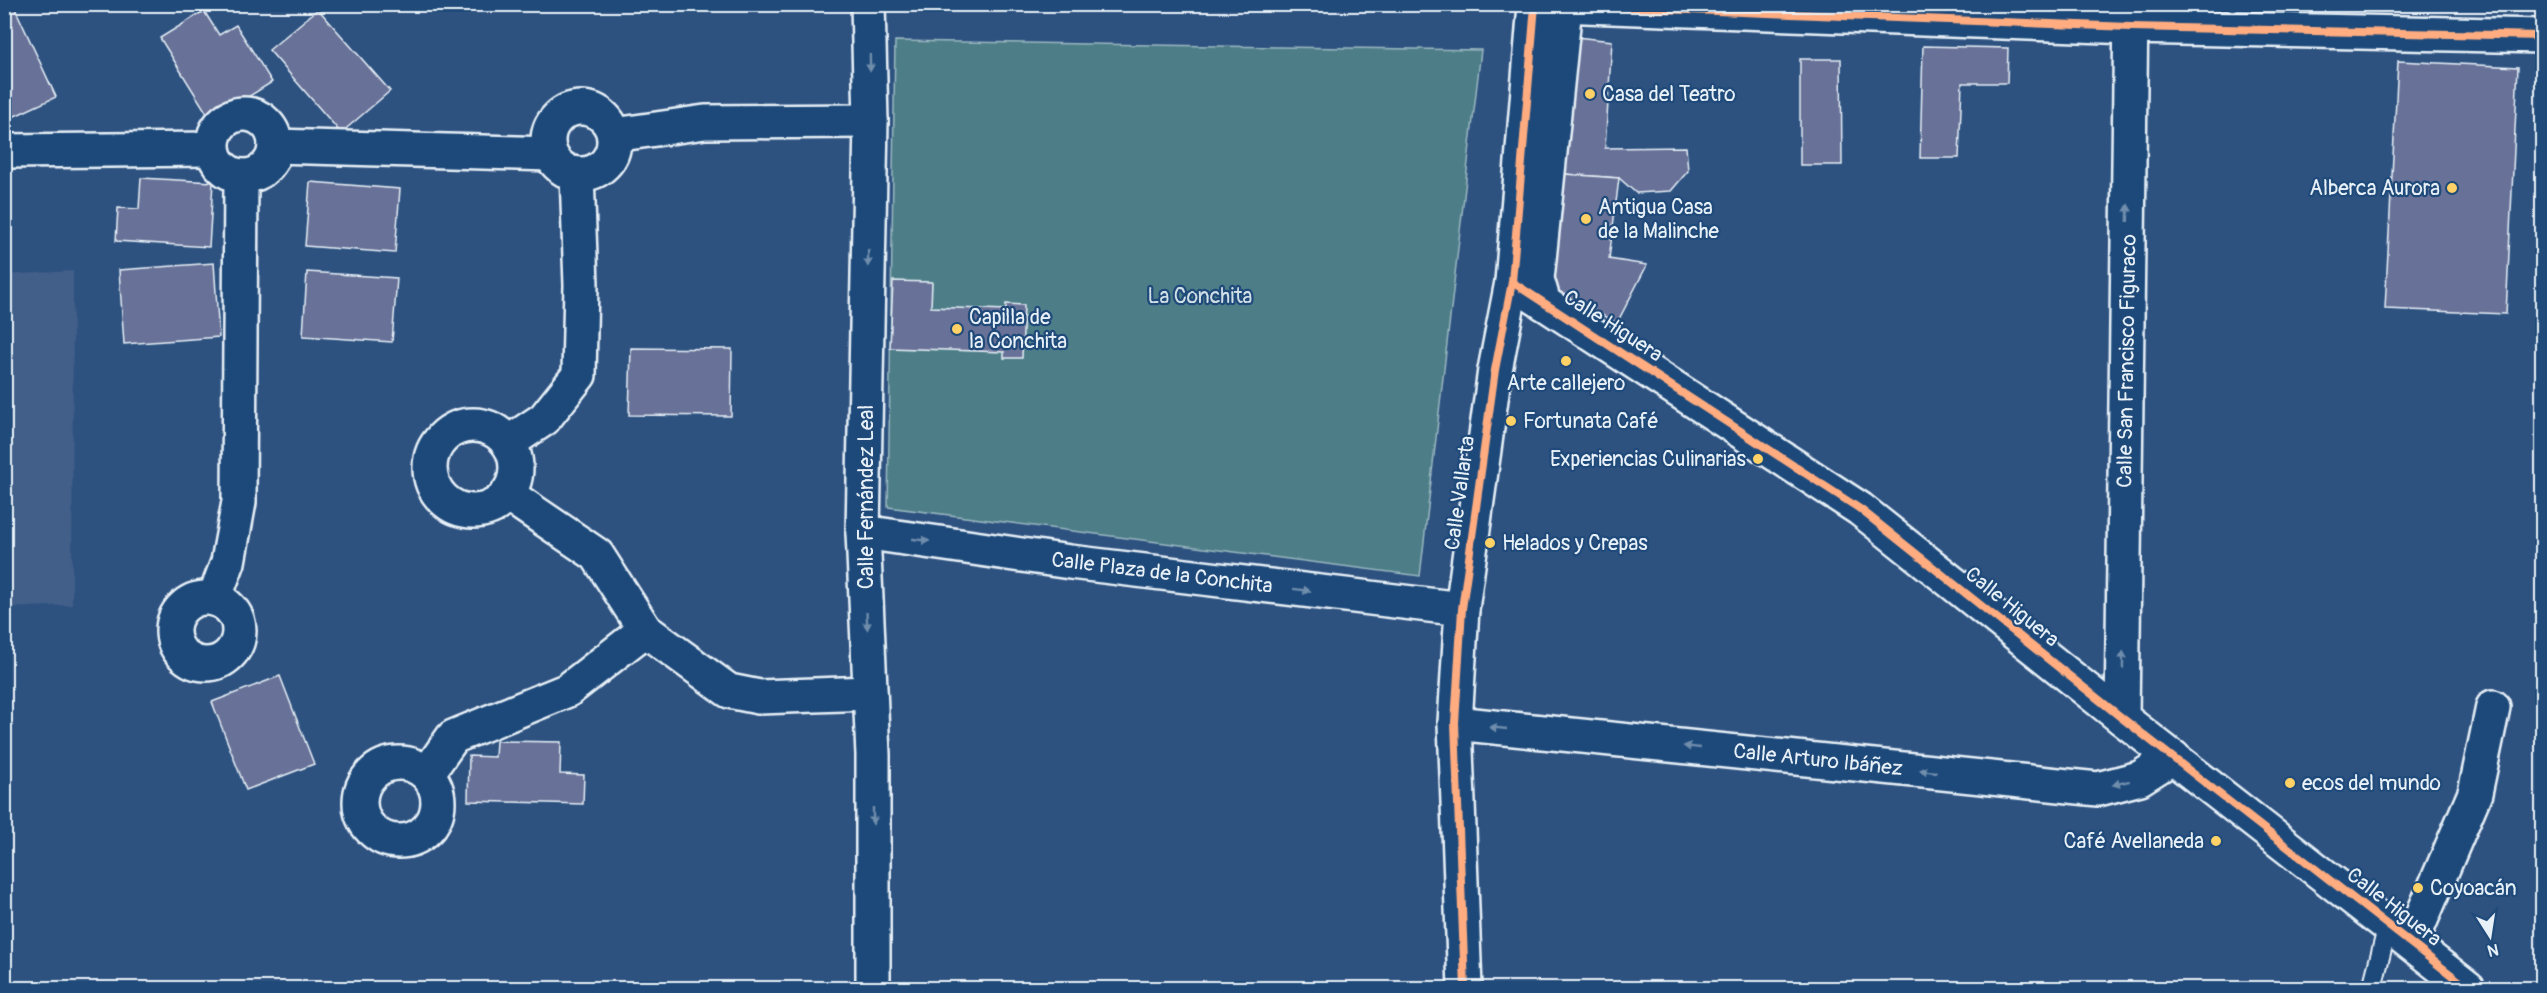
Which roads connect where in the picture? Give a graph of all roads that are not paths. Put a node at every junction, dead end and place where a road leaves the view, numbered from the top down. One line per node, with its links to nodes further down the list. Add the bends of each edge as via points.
1 (868, 4): 5 (street, Calle Fernández Leal, one-way to 5)
2 (1544, 5): 3 (street); 13 (street, Calle Vallarta); 14 (street, via 1537,279)
3 (2131, 16): 4 (street); 23 (street, Calle San Francisco Figuraco, one-way to 3)
4 (2542, 36)
5 (871, 121): 6 (street, via 705,122); 17 (street, Calle Fernández Leal, one-way to 17)
6 (614, 135): 10 (street, via 611,125 596,110 573,109 554,121 549,131); 11 (street, via 615,145 605,164)
7 (275, 146): 8 (street, via 262,120 242,114 223,122); 10 (street); 12 (street, via 268,165 251,176)
8 (212, 149): 9 (street); 12 (street, via 222,168)
9 (4, 151)
10 (550, 154): 11 (street, via 566,170)
11 (577, 174): 15 (street, via 579,375 544,419)
12 (241, 176): 18 (street, via 239,501 228,562)
13 (1512, 282): 14 (street, Calle Higuera); 19 (street, Calle Vallarta)
14 (1544, 303): 23 (street, Calle Higuera, via 1860,509)
15 (508, 442): 16 (street, via 516,468); 16 (street, via 484,427 456,428 435,448 430,468 435,489 456,508 484,510)
16 (507, 494): 20 (street, via 597,555)
17 (863, 532): 19 (street, Calle Plaza de la Conchita, one-way to 19, via 1070,562); 21 (street, Calle Fernández Leal, one-way to 21)
18 (214, 599)
19 (1462, 609): 24 (street, Calle Vallarta)
20 (645, 630): 21 (street, via 729,692 759,698); 26 (street, via 568,690 453,737)
21 (870, 693): 28 (street, Calle Fernández Leal, one-way to 28)
22 (2493, 707): 27 (street, via 2475,793)
23 (2122, 718): 25 (street, Calle Higuera)
24 (1455, 723): 25 (street, Calle Arturo Ibáñez, one-way to 24, via 2140,778 2098,789); 29 (street, Calle Vallarta)
25 (2173, 757): 27 (street, Calle Higuera)
26 (427, 774)
27 (2400, 934): 30 (lane); 31 (street, Calle Higuera)
28 (873, 988)
29 (1465, 988)
30 (2372, 988)
31 (2468, 988)

